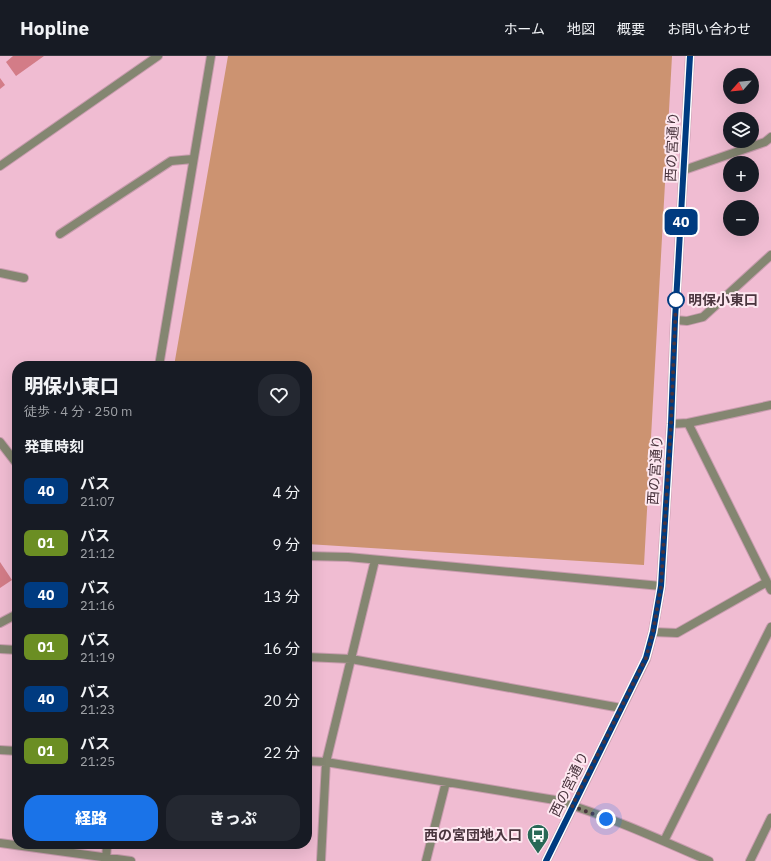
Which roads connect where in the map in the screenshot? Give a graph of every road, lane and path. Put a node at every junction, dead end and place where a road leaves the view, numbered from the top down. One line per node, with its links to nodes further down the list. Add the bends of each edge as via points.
1 (158, 56): 6 (street)
2 (211, 56): 5 (street)
3 (690, 56): 7 (street, 西の宮通り)
4 (771, 137): 7 (street, via 765,142)
5 (193, 159): 8 (street, via 171,162); 13 (street)
6 (0, 166)
7 (684, 170): 12 (street, 西の宮通り)
8 (60, 234)
9 (771, 255): 12 (street, via 702,317 694,320)
10 (0, 273): 11 (street)
11 (24, 278)
12 (675, 320): 16 (street, 西の宮通り)
13 (160, 361)
14 (771, 404): 15 (street)
15 (688, 423): 16 (street); 22 (street)
16 (671, 424): 21 (street, 西の宮通り)
17 (0, 442): 18 (street)
18 (12, 458)
19 (312, 556): 20 (street)
20 (375, 560): 21 (street); 30 (street)
21 (661, 586): 26 (street, 西の宮通り)
22 (770, 587): 26 (street, via 677,633)
23 (12, 617): 24 (street)
24 (0, 623)
25 (771, 628): 39 (street)
26 (653, 632): 31 (street, 西の宮通り, via 646,658)
27 (0, 649): 28 (street)
28 (12, 650)
29 (312, 657): 30 (street)
30 (352, 659): 31 (street); 35 (street)
31 (621, 708): 37 (street, 西の宮通り)
32 (0, 750): 33 (street)
33 (12, 751)
34 (312, 761): 35 (street)
35 (326, 762): 36 (street); 45 (street)
36 (446, 782): 37 (street, via 555,800); 46 (street)
37 (572, 806): 39 (street); 47 (street, 西の宮通り)
38 (771, 818): 49 (street)
39 (664, 841): 48 (street)
40 (0, 843): 41 (street)
41 (12, 845)
42 (40, 849): 43 (street)
43 (107, 859): 44 (street)
44 (131, 861)
45 (321, 861)
46 (426, 861)
47 (546, 861)
48 (709, 861)
49 (750, 861)

